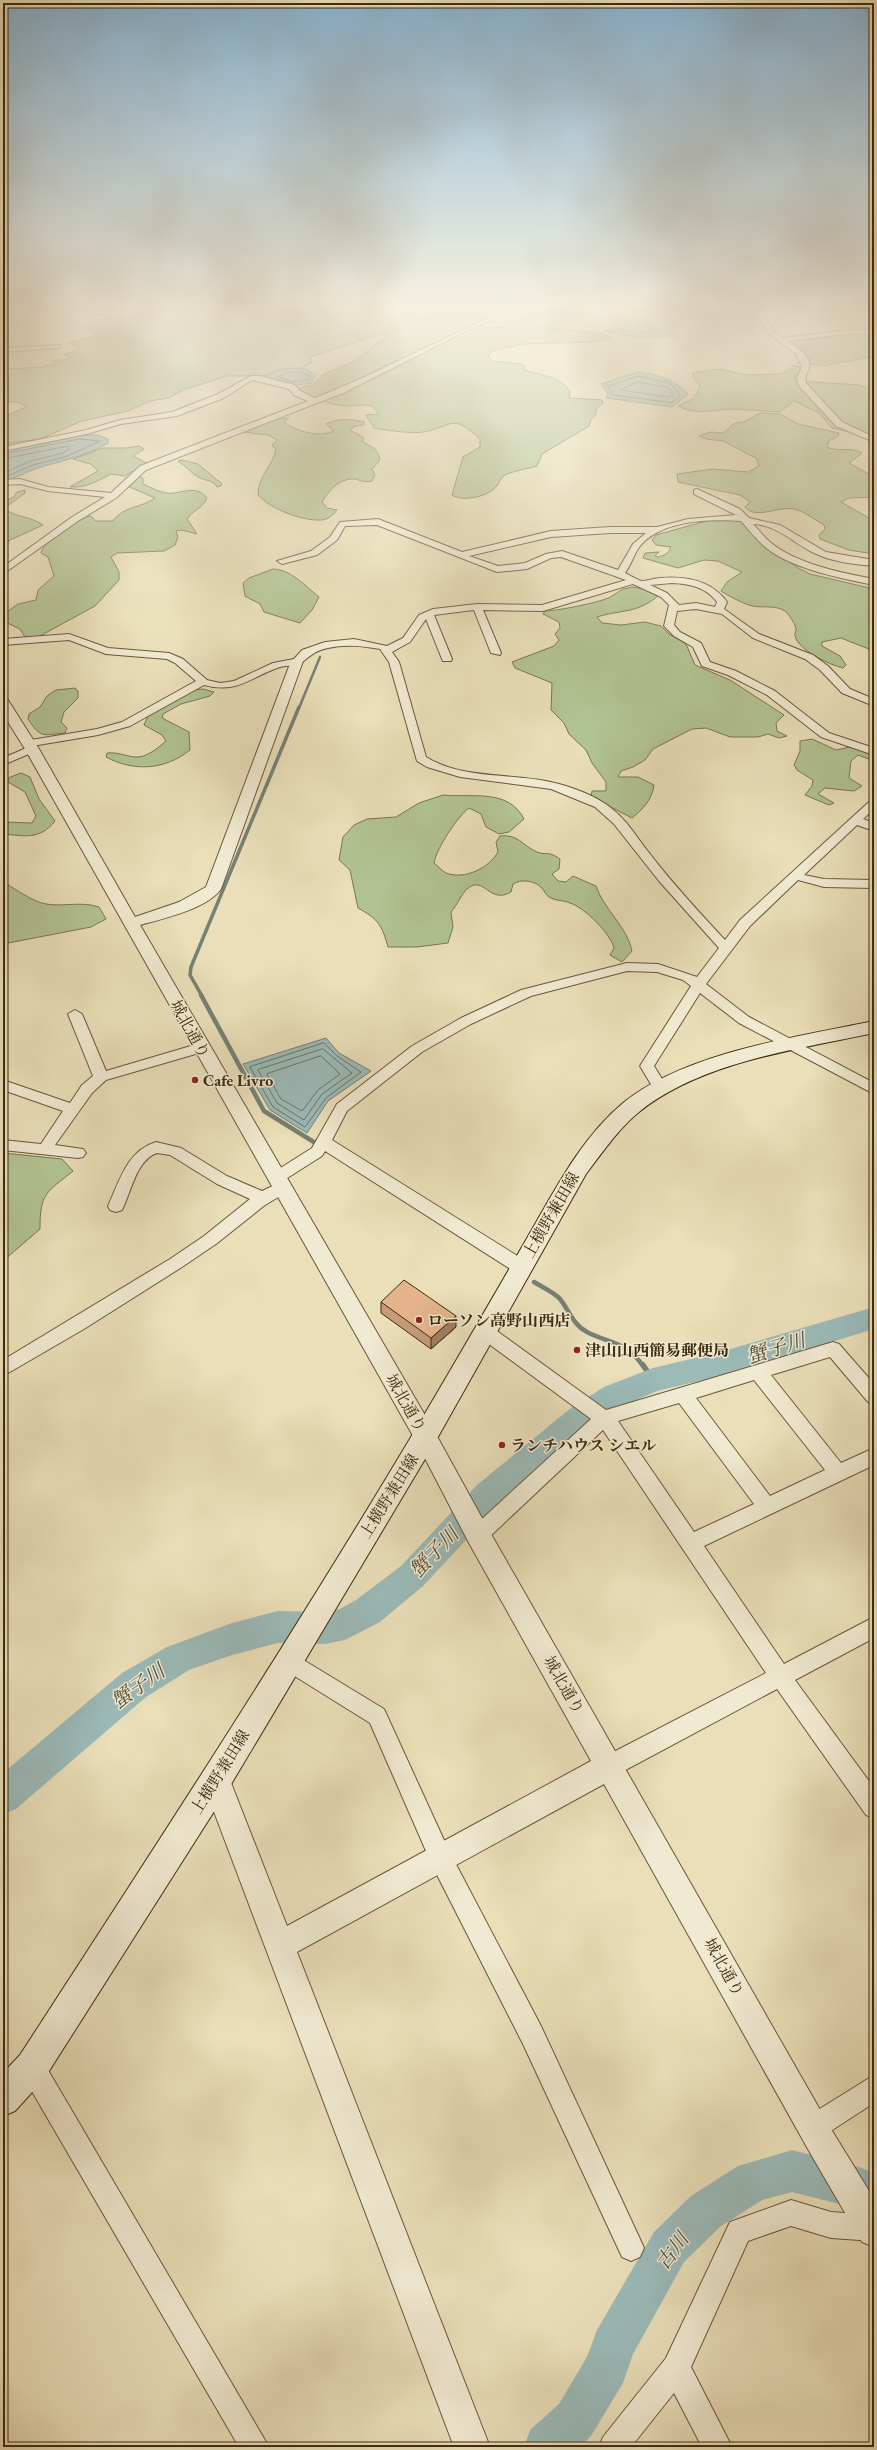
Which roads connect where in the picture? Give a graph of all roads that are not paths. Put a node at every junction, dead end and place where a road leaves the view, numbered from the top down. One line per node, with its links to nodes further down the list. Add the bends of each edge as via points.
1 (116, 423): 5 (street, via 87,432)
2 (258, 423): 8 (street, via 143,468)
3 (840, 423): 4 (street, via 846,429)
4 (874, 440)
5 (3, 449)
6 (3, 483): 8 (street, via 29,483 44,488)
7 (697, 492): 9 (street, via 732,508)
8 (113, 496): 14 (street, via 75,519)
9 (745, 519): 10 (street, via 717,517); 13 (street, via 784,528 824,554); 16 (street, via 772,549 829,573)
10 (658, 530): 11 (street, via 551,534 476,550); 15 (street, via 640,542)
11 (463, 556): 12 (street, via 385,524 356,522 340,526 334,538 309,556); 15 (street, via 479,563 506,569 527,566 549,556 562,554)
12 (282, 561)
13 (874, 563)
14 (3, 571)
15 (620, 574): 17 (street)
16 (874, 582)
17 (636, 583): 18 (street, via 543,608); 19 (street, via 671,599); 20 (street, via 662,580 700,585 720,598 722,602)
18 (477, 607): 21 (street, via 446,608); 24 (street)
19 (674, 608): 20 (street, via 696,606); 31 (street, via 669,626 677,634 697,645 706,664 771,693 826,735)
20 (719, 610): 29 (street, via 733,617 756,636 809,657 824,668 846,691)
21 (427, 614): 23 (street, via 422,617 406,640); 25 (street)
22 (3, 642): 27 (street, via 69,637 106,651 162,654 176,658)
23 (387, 650): 26 (street, via 367,643 338,644 306,652); 39 (street, via 403,689 421,760 450,770 540,783 599,804 620,824 687,906)
24 (496, 653)
25 (447, 658)
26 (297, 661): 27 (street, via 277,665 236,684 220,686); 38 (street, via 213,889 201,899 187,905)
27 (203, 682): 30 (street, via 126,724)
28 (3, 703): 30 (street, 城北通り)
29 (874, 703)
30 (30, 746): 32 (street); 38 (street, 城北通り)
31 (874, 752)
32 (3, 762)
33 (874, 802): 34 (street)
34 (856, 821): 35 (street); 36 (street)
35 (874, 827)
36 (795, 876): 37 (street, via 824,883); 39 (street, via 744,923)
37 (874, 884)
38 (131, 923): 44 (street, 城北通り)
39 (727, 947): 40 (street)
40 (699, 984): 43 (street, via 744,1020); 47 (street, via 647,1066); 50 (street, via 681,974 658,968 627,967 526,993 466,1021 417,1049 342,1108)
41 (75, 1014): 45 (street)
42 (874, 1027): 43 (main road, 上横野兼田線)
43 (792, 1045): 47 (main road, 上横野兼田線, via 722,1064); 48 (street)
44 (201, 1048): 45 (street); 54 (street, 城北通り)
45 (101, 1077): 49 (street, via 87,1089)
46 (3, 1085): 49 (street)
47 (660, 1087): 57 (main road, 上横野兼田線, via 632,1107 608,1131 578,1169)
48 (874, 1089)
49 (72, 1109): 52 (street)
50 (324, 1142): 54 (street, via 317,1152); 57 (street)
51 (3, 1145): 52 (street)
52 (47, 1149): 53 (street)
53 (78, 1153)
54 (278, 1183): 55 (street); 64 (street, 城北通り)
55 (264, 1198): 56 (street, via 220,1179 185,1156 157,1148 148,1149 139,1158); 59 (street, via 207,1242 123,1299)
56 (116, 1206)
57 (521, 1267): 58 (main road, 上横野兼田線)
58 (484, 1331): 63 (street); 64 (main road, 上横野兼田線)
59 (3, 1369)
60 (758, 1372): 61 (street); 62 (street, via 833,1349); 66 (street)
61 (683, 1394): 63 (street); 67 (street)
62 (874, 1397)
63 (604, 1418): 68 (street); 69 (street)
64 (425, 1436): 68 (street, 城北通り); 71 (main road, 上横野兼田線)
65 (874, 1456): 66 (street)
66 (838, 1473): 67 (street)
67 (767, 1507): 69 (street)
68 (477, 1532): 73 (street, 城北通り)
69 (691, 1543): 72 (street)
70 (874, 1627): 72 (street)
71 (301, 1639): 74 (main road, 上横野兼田線); 76 (street, via 377,1716)
72 (780, 1676): 73 (street); 75 (street)
73 (610, 1766): 76 (street); 81 (street, 城北通り)
74 (216, 1780): 77 (street); 78 (main road, 上横野兼田線)
75 (874, 1807)
76 (441, 1859): 77 (street); 83 (street, via 532,2035)
77 (280, 1945): 86 (street)
78 (32, 2066): 80 (main road, 上横野兼田線); 85 (street)
79 (874, 2088): 81 (street)
80 (3, 2099)
81 (817, 2134): 82 (street, 城北通り)
82 (872, 2226): 84 (street, via 831,2225 790,2213 739,2231)
83 (631, 2248)
84 (676, 2368): 87 (street); 88 (street)
85 (255, 2447)
86 (472, 2447)
87 (613, 2447)
88 (718, 2447)

